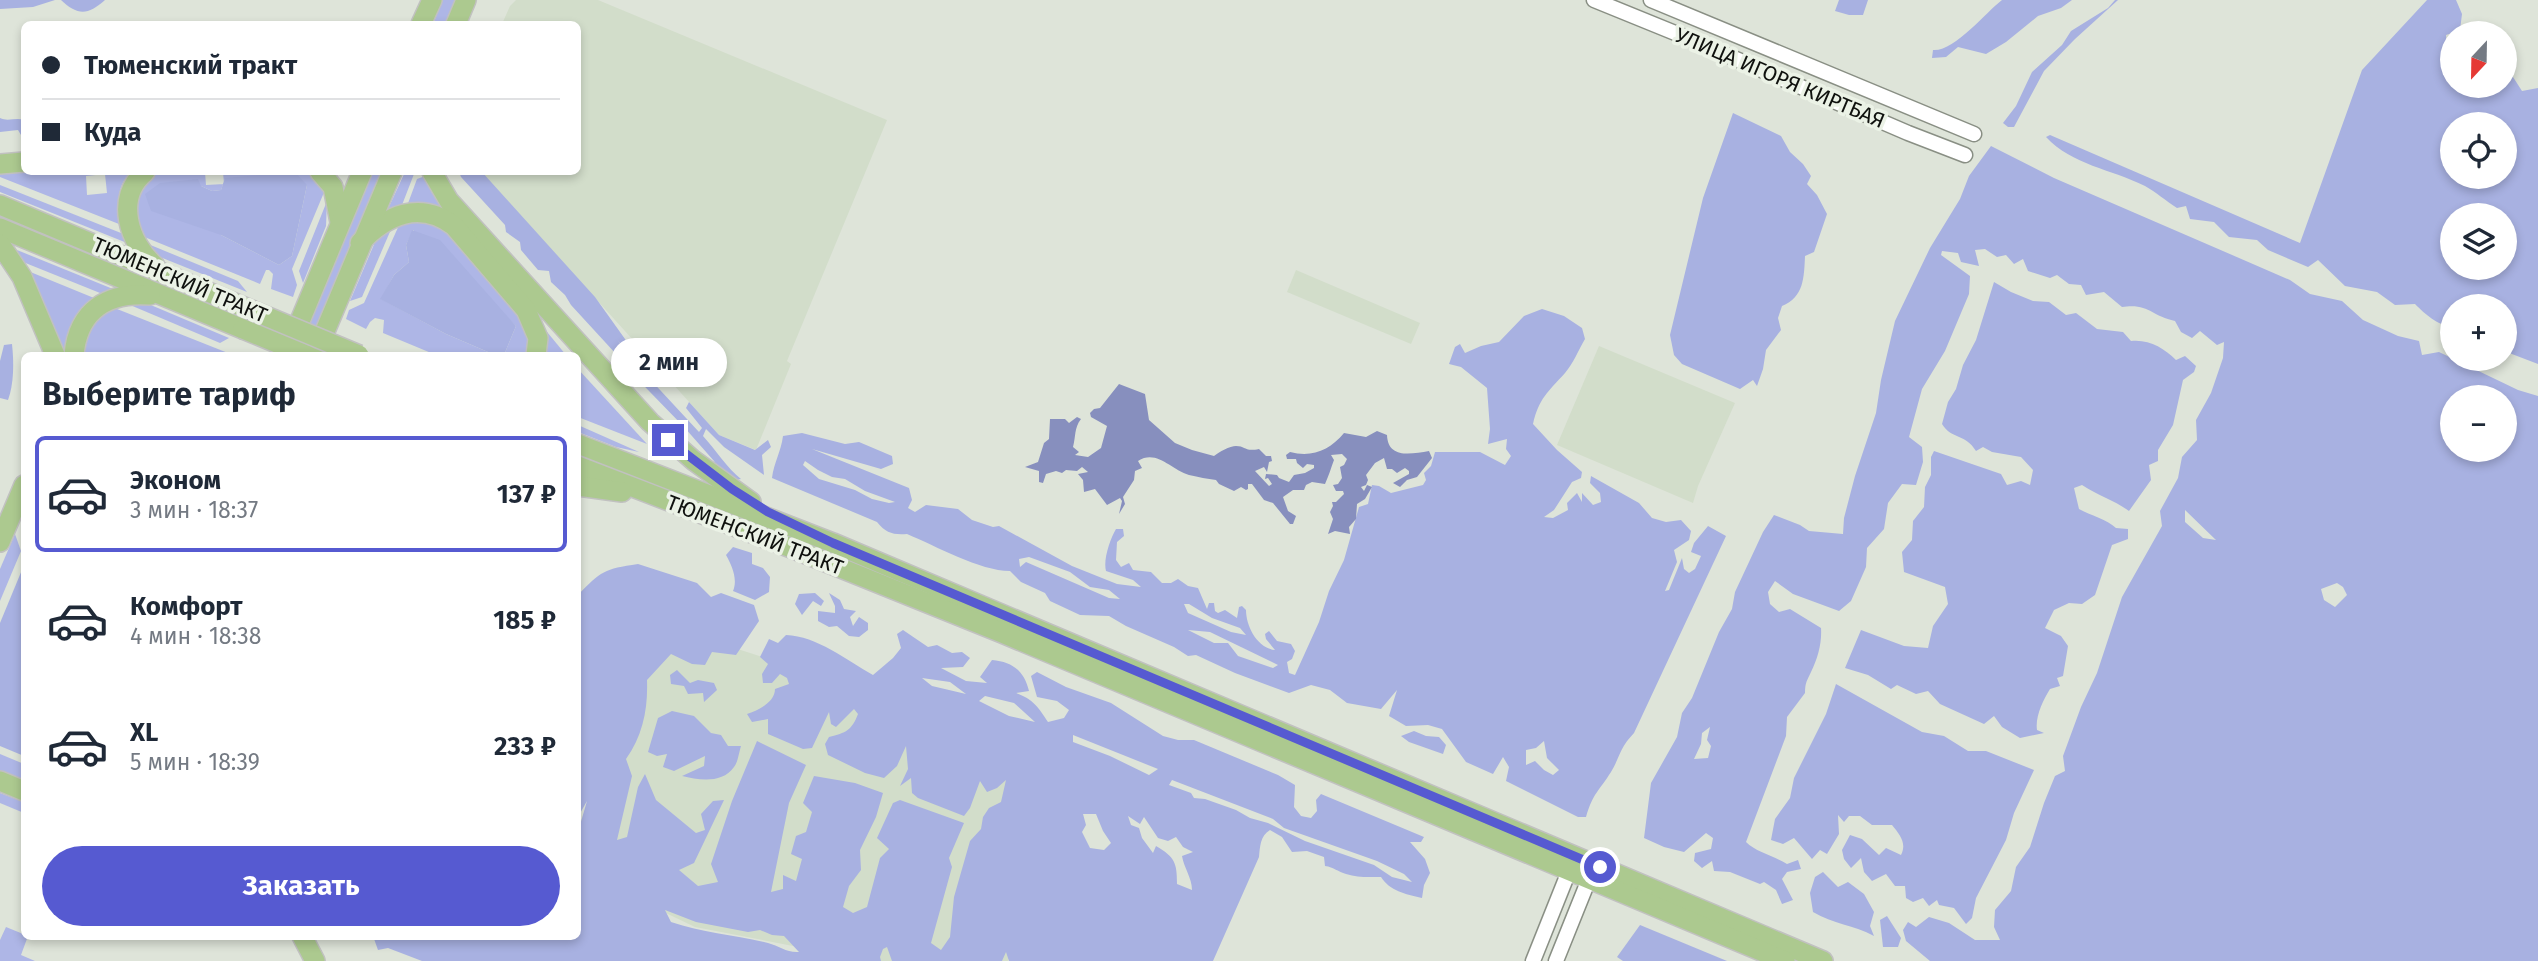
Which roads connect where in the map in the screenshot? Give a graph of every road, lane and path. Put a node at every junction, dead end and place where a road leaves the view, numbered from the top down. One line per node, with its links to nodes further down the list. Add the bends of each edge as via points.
1 (432, 0): 5 (main road)
2 (466, 0): 6 (main road)
3 (1594, 0): 8 (street, УЛИЦА ИГОРЯ КИРТБАЯ)
4 (1651, 0): 7 (street, УЛИЦА ИГОРЯ КИРТБАЯ)
5 (422, 21)
6 (457, 21)
7 (1974, 134)
8 (1965, 155)
9 (21, 163): 10 (main road)
10 (0, 164)
11 (141, 175): 21 (main road, via 130,192 128,219 138,247)
12 (322, 175): 17 (main road, via 337,199)
13 (361, 175): 17 (main road)
14 (391, 175): 19 (main road)
15 (433, 175): 36 (main road, via 449,201 668,440 759,507)
16 (0, 205): 21 (main road, ТЮМЕНСКИЙ ТРАКТ)
17 (340, 227): 25 (main road)
18 (0, 228): 22 (main road, ТЮМЕНСКИЙ ТРАКТ)
19 (360, 243): 27 (main road); 29 (main road, via 382,223 401,214 445,219 526,310 538,338)
20 (0, 244): 23 (main road, via 22,277)
21 (164, 273): 28 (main road, ТЮМЕНСКИЙ ТРАКТ, bridge)
22 (162, 296): 24 (main road, via 135,294 100,304 79,330); 26 (main road, ТЮМЕНСКИЙ ТРАКТ, bridge)
23 (54, 352)
24 (75, 352)
25 (286, 352)
26 (299, 352)
27 (316, 352)
28 (352, 352)
29 (536, 352)
30 (581, 445): 36 (main road, ТЮМЕНСКИЙ ТРАКТ)
31 (581, 467): 34 (main road, ТЮМЕНСКИЙ ТРАКТ)
32 (581, 486): 34 (main road)
33 (21, 492): 35 (main road)
34 (673, 503): 39 (main road, ТЮМЕНСКИЙ ТРАКТ, via 1002,633)
35 (0, 542)
36 (833, 543): 48 (main road, ТЮМЕНСКИЙ ТРАКТ)
37 (0, 781): 38 (main road)
38 (21, 790)
39 (1569, 871): 40 (main road, ТЮМЕНСКИЙ ТРАКТ); 45 (street)
40 (1589, 879): 46 (street); 47 (main road, ТЮМЕНСКИЙ ТРАКТ)
41 (304, 940): 43 (main road)
42 (319, 940): 44 (main road)
43 (316, 961)
44 (323, 961)
45 (1533, 961)
46 (1556, 961)
47 (1785, 961)
48 (1823, 961)

